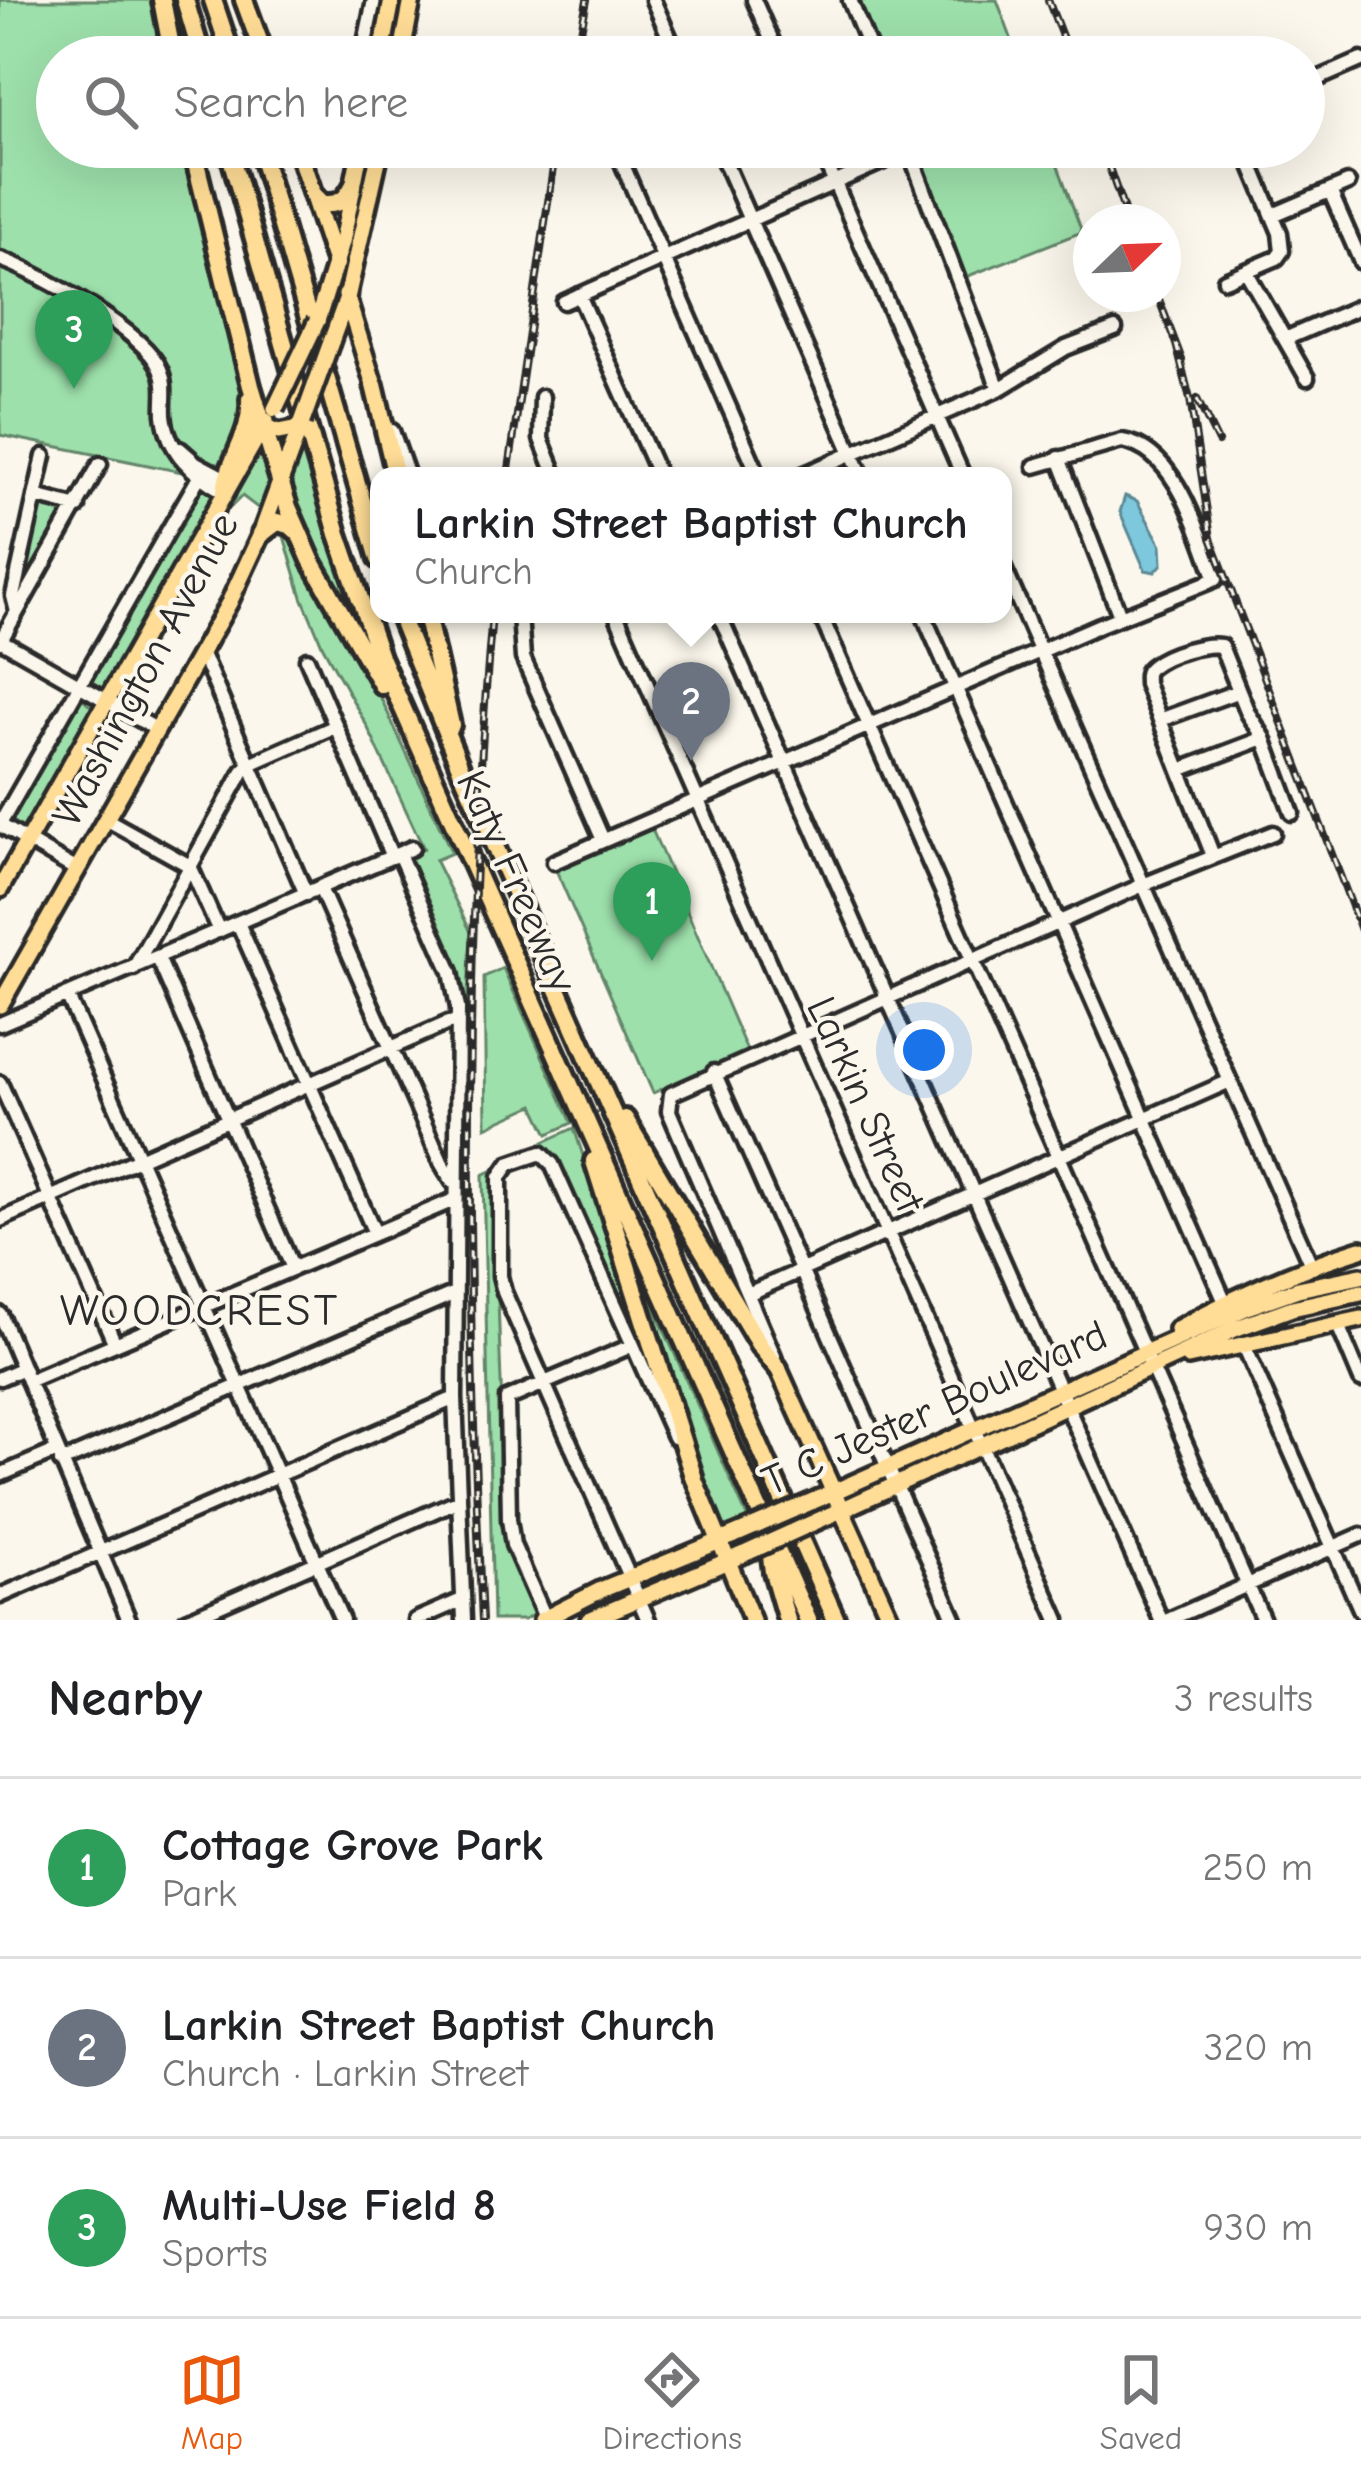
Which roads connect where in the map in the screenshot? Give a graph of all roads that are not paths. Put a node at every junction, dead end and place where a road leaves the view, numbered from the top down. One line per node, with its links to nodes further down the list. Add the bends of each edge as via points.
1 (162, 0): 11 (highway)
2 (185, 0): 12 (highway)
3 (215, 0): 13 (highway)
4 (244, 0): 14 (highway)
5 (374, 0): 15 (street)
6 (392, 0): 16 (main road)
7 (412, 0): 17 (main road)
8 (653, 0): 18 (street)
9 (754, 0): 19 (street)
10 (850, 0): 20 (street)
11 (168, 36)
12 (196, 36)
13 (226, 36)
14 (258, 36)
15 (366, 36)
16 (385, 36)
17 (405, 36)
18 (669, 36)
19 (770, 36)
20 (865, 36)
21 (1361, 60): 22 (street)
22 (1325, 76)
23 (197, 168): 56 (highway)
24 (234, 168): 107 (highway, Katy Freeway, via 338,534)
25 (265, 168): 81 (highway)
26 (304, 168): 39 (highway)
27 (357, 168): 37 (main road)
28 (375, 168): 51 (main road, Washington Avenue)
29 (624, 168): 42 (street)
30 (727, 168): 41 (street)
31 (829, 168): 35 (street)
32 (865, 168): 35 (street)
33 (916, 168): 57 (street)
34 (1253, 168): 40 (street)
35 (835, 182): 41 (street); 59 (street)
36 (1348, 183): 38 (street)
37 (353, 186): 39 (highway, via 333,205); 45 (main road)
38 (1330, 191): 40 (street); 44 (street)
39 (313, 194): 45 (highway)
40 (1273, 215): 46 (street, via 1282,251)
41 (749, 220): 42 (street); 63 (street)
42 (664, 258): 48 (street); 72 (street)
43 (0, 259): 62 (street, via 81,298 149,353 162,372)
44 (1361, 262)
45 (336, 264): 51 (main road); 51 (main road)
46 (1246, 271): 47 (street); 53 (street)
47 (1225, 280)
48 (579, 295): 49 (street); 71 (street)
49 (563, 302)
50 (1361, 306): 53 (street)
51 (333, 310): 55 (main road); 60 (main road, bridge); 61 (main road, Washington Avenue, bridge)
52 (1115, 329): 57 (street)
53 (1285, 339): 54 (street)
54 (1307, 378)
55 (374, 385): 68 (highway); 69 (street)
56 (251, 386): 60 (highway); 78 (highway, via 249,425)
57 (999, 388): 59 (street)
58 (542, 397): 70 (street, via 541,439)
59 (937, 416): 63 (street); 75 (street)
60 (264, 426): 61 (main road); 77 (highway); 78 (main road)
61 (295, 433): 77 (main road, Washington Avenue)
62 (174, 444): 76 (street); 78 (street)
63 (852, 453): 73 (street); 74 (street)
64 (44, 455): 79 (street)
65 (1059, 458): 67 (street); 86 (street); 86 (street, via 1133,443 1160,461 1198,526 1216,579)
66 (100, 464): 80 (street)
67 (1035, 466)
68 (394, 467)
69 (405, 467)
70 (552, 467)
71 (654, 467)
72 (755, 467)
73 (820, 467)
74 (858, 467)
75 (959, 467)
76 (199, 477): 78 (street); 98 (street)
77 (280, 484): 82 (highway); 83 (main road, Washington Avenue)
78 (226, 486): 101 (main road)
79 (35, 496): 80 (street); 85 (street)
80 (77, 507): 85 (street)
81 (370, 528)
82 (298, 532): 83 (highway, via 282,522); 107 (highway)
83 (261, 534): 96 (main road, Washington Avenue)
84 (1012, 587): 95 (street)
85 (17, 612): 94 (street)
86 (1120, 616): 95 (street)
87 (403, 623): 110 (highway, Katy Freeway)
88 (428, 623): 110 (highway)
89 (521, 623): 117 (street, via 523,658)
90 (620, 623): 112 (street, Larkin Street)
91 (723, 623): 108 (street)
92 (824, 623): 103 (street)
93 (926, 623): 99 (street)
94 (0, 640): 98 (street)
95 (1040, 651): 99 (street); 124 (street)
96 (201, 652): 105 (main road, Washington Avenue); 109 (street)
97 (307, 659): 104 (street)
98 (78, 684): 101 (street); 115 (street)
99 (955, 688): 103 (street); 128 (street)
100 (1239, 691): 102 (street); 102 (street, via 1217,644 1152,665 1146,684); 106 (street)
101 (107, 700): 105 (street); 118 (main road)
102 (1160, 720): 111 (street)
103 (869, 725): 108 (street); 131 (street)
104 (335, 726): 109 (street); 119 (street)
105 (156, 730): 114 (main road, Washington Avenue)
106 (1264, 738): 111 (street); 113 (street)
107 (418, 747): 145 (highway, Katy Freeway)
108 (784, 762): 112 (street); 134 (street)
109 (250, 764): 122 (street); 126 (street)
110 (460, 767): 140 (highway, Katy Freeway)
111 (1180, 770): 120 (street)
112 (697, 800): 117 (street); 138 (street, Larkin Street)
113 (1292, 813)
114 (106, 819): 122 (street); 123 (main road, Washington Avenue)
115 (0, 824): 118 (street)
116 (1273, 833): 120 (street)
117 (603, 840): 121 (street)
118 (26, 841): 123 (street); 125 (main road)
119 (401, 853): 126 (street); 136 (street, via 451,972)
120 (1213, 856): 124 (street)
121 (554, 862)
122 (190, 866): 129 (street); 132 (street)
123 (77, 870): 135 (main road, Washington Avenue)
124 (1143, 885): 128 (street); 142 (street)
125 (0, 889)
126 (313, 891): 127 (street); 139 (street)
127 (238, 923): 129 (street); 144 (street)
128 (1058, 925): 131 (street); 146 (street)
129 (219, 931): 130 (street)
130 (158, 958): 132 (street); 147 (street)
131 (972, 961): 134 (street); 148 (street)
132 (134, 968): 133 (street)
133 (68, 997): 137 (street); 149 (street)
134 (887, 998): 138 (street); 151 (street)
135 (0, 1005)
136 (458, 1022): 139 (street); 150 (street)
137 (0, 1024)
138 (801, 1035): 141 (street); 156 (street, Larkin Street)
139 (390, 1048): 144 (street); 150 (street)
140 (591, 1062): 174 (highway); 199 (highway, Katy Freeway)
141 (715, 1072): 160 (street); 163 (street, via 677,1090 669,1111)
142 (1230, 1081): 146 (street); 158 (street)
143 (0, 1083): 152 (street)
144 (309, 1084): 147 (street); 155 (street)
145 (580, 1108): 189 (highway); 193 (highway, Katy Freeway)
146 (1144, 1119): 148 (street); 165 (street)
147 (229, 1120): 149 (street); 159 (street)
148 (1058, 1157): 151 (street); 173 (street)
149 (140, 1159): 152 (street); 166 (street)
150 (454, 1183): 153 (street)
151 (973, 1194): 156 (street); 181 (street)
152 (50, 1198): 154 (street); 171 (street)
153 (454, 1199): 155 (street); 162 (street)
154 (0, 1220)
155 (374, 1231): 159 (street)
156 (887, 1232): 160 (street); 183 (street, Larkin Street)
157 (1361, 1249): 158 (main road)
158 (1311, 1265): 165 (main road)
159 (292, 1266): 166 (street)
160 (801, 1270): 163 (street); 186 (street)
161 (1361, 1276): 173 (main road, T C Jester Boulevard, via 1275,1297)
162 (455, 1293): 179 (street); 180 (street)
163 (750, 1293): 174 (street)
164 (1361, 1293): 173 (main road, T C Jester Boulevard)
165 (1226, 1302): 173 (main road)
166 (204, 1305): 171 (street); 179 (street)
167 (0, 1314): 175 (street)
168 (1361, 1319): 169 (main road)
169 (1338, 1324): 170 (main road); 177 (street)
170 (1243, 1342): 173 (main road); 196 (street)
171 (115, 1344): 175 (street)
172 (631, 1346): 178 (street); 178 (street, via 552,1164 530,1154 502,1171 500,1276); 189 (street)
173 (1148, 1359): 181 (main road, T C Jester Boulevard); 202 (street)
174 (778, 1368): 192 (main road)
175 (26, 1375): 176 (street); 185 (street)
176 (0, 1378)
177 (1361, 1380)
178 (545, 1384): 201 (street); 207 (street, via 507,1399 511,1532)
179 (239, 1386): 185 (street); 188 (street)
180 (455, 1398): 188 (street); 191 (street)
181 (1062, 1398): 182 (main road, T C Jester Boulevard); 223 (street)
182 (1033, 1412): 183 (main road, T C Jester Boulevard); 184 (main road, T C Jester Boulevard)
183 (974, 1429): 184 (street, Larkin Street); 186 (main road, T C Jester Boulevard)
184 (982, 1446): 190 (main road, T C Jester Boulevard); 222 (street, Larkin Street)
185 (59, 1456): 187 (street); 197 (street)
186 (888, 1467): 190 (street); 192 (main road, T C Jester Boulevard)
187 (0, 1475)
188 (279, 1475): 197 (street); 200 (street)
189 (693, 1476): 195 (main road)
190 (895, 1484): 192 (main road, T C Jester Boulevard); 221 (street)
191 (459, 1500): 200 (street); 205 (street)
192 (831, 1503): 195 (main road, T C Jester Boulevard, bridge); 198 (main road, T C Jester Boulevard, bridge); 220 (main road)
193 (768, 1529): 216 (highway); 217 (highway, Katy Freeway)
194 (1361, 1535): 196 (street)
195 (724, 1538): 198 (main road); 201 (main road, T C Jester Boulevard)
196 (1332, 1548): 202 (street); 206 (street)
197 (100, 1552): 203 (street); 208 (street)
198 (732, 1558): 204 (main road, T C Jester Boulevard); 215 (main road)
199 (810, 1562): 218 (highway, Katy Freeway); 219 (highway)
200 (317, 1563): 209 (street); 210 (street)
201 (629, 1578): 204 (street); 207 (main road, T C Jester Boulevard)
202 (1247, 1585): 223 (street); 224 (street)
203 (0, 1596)
204 (638, 1598): 213 (main road, T C Jester Boulevard); 214 (street)
205 (462, 1600): 211 (street); 212 (street)
206 (1361, 1612)
207 (544, 1619)
208 (129, 1620)
209 (186, 1620)
210 (342, 1620)
211 (416, 1620)
212 (464, 1620)
213 (589, 1620)
214 (648, 1620)
215 (752, 1620)
216 (787, 1620)
217 (808, 1620)
218 (836, 1620)
219 (846, 1620)
220 (891, 1620)
221 (956, 1620)
222 (1058, 1620)
223 (1165, 1620)
224 (1263, 1620)

